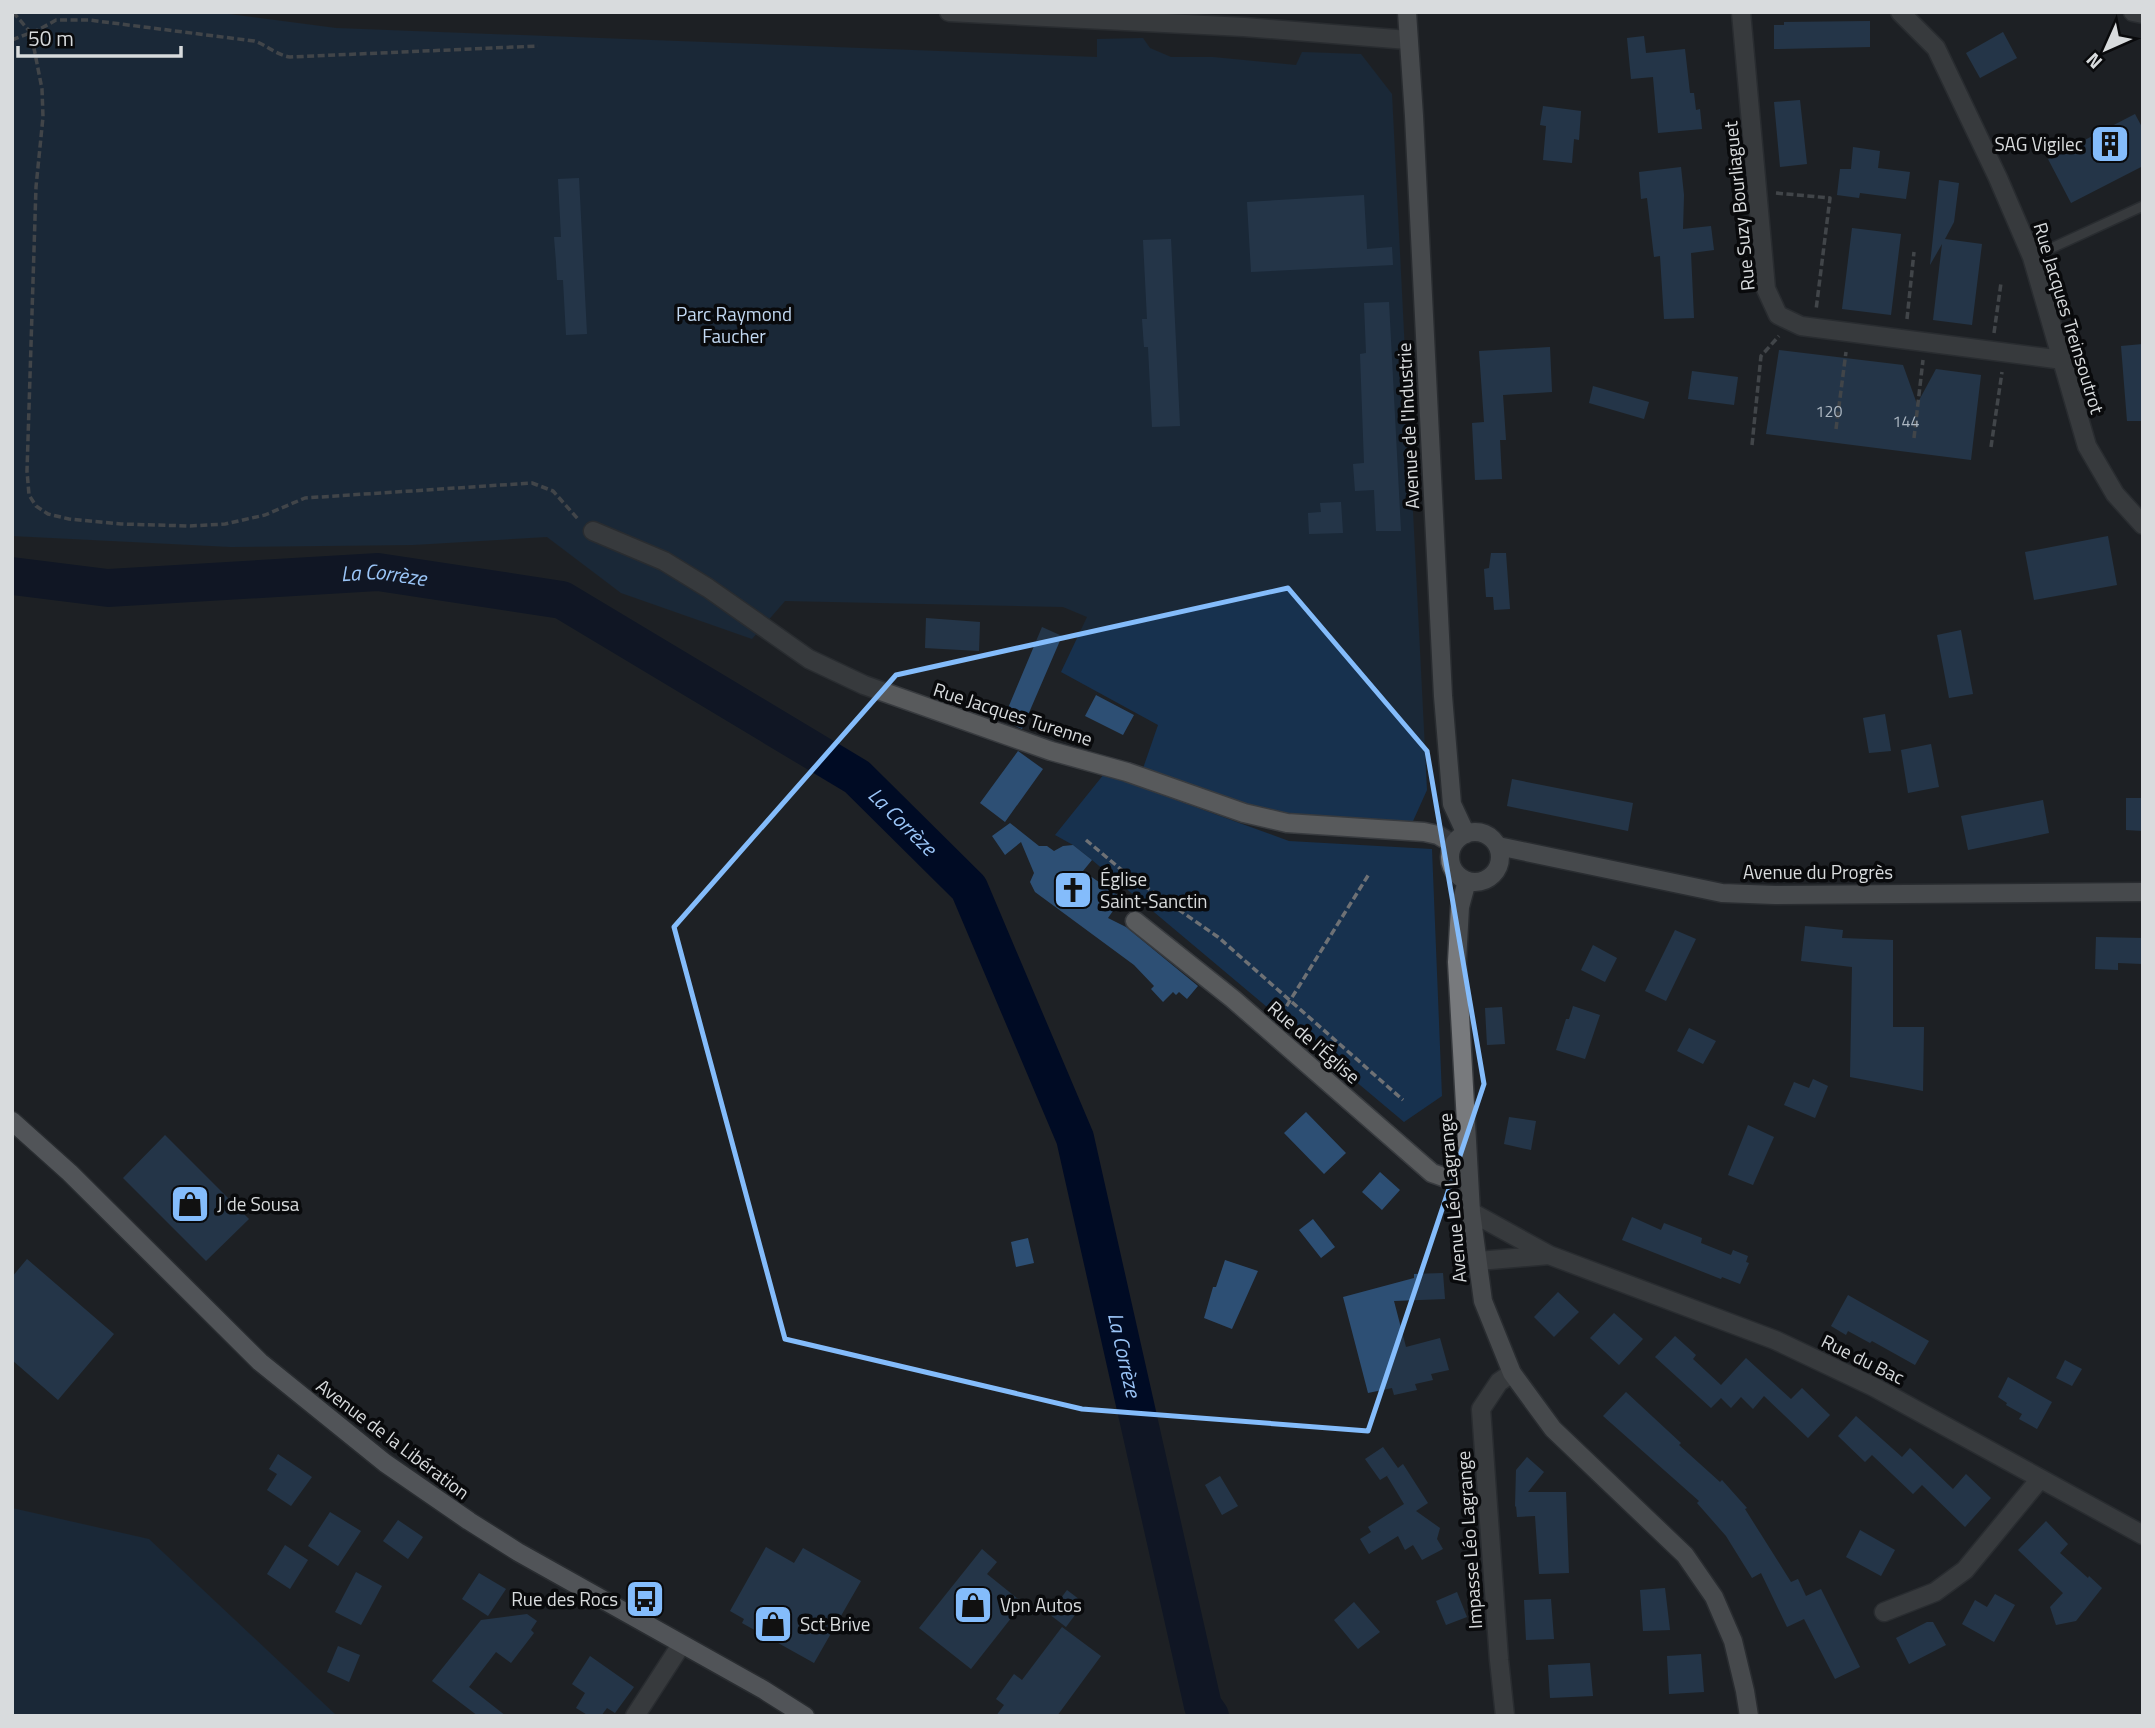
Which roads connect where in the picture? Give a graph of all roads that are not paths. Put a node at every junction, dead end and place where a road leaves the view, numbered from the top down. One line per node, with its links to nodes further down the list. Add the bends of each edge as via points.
1 (949, 12): 7 (street)
2 (1407, 12): 7 (main road, Avenue de l'Industrie)
3 (1741, 12): 10 (street, Rue Suzy Bourliaguet, via 1766,289 1778,315 1801,326)
4 (1900, 12): 9 (street, Rue Jacques Treinsoutrot, via 1936,48)
5 (2133, 12): 6 (street)
6 (2143, 14)
7 (1408, 40): 13 (main road, Avenue de l'Industrie, via 1443,695 1451,804)
8 (2143, 206): 9 (lane)
9 (2032, 257): 10 (street, Rue Jacques Treinsoutrot)
10 (2063, 360): 11 (street, Rue Jacques Treinsoutrot, via 2087,446 2115,494)
11 (2143, 525)
12 (593, 531): 13 (street, Rue Jacques Turenne, via 664,561 809,659 864,685 1244,813 1287,823 1424,832)
13 (1460, 839): 14 (main road, via 1474,832 1488,835); 15 (main road, via 1450,852 1451,866)
14 (1498, 846): 15 (main road, via 1497,871 1484,881); 16 (main road, Avenue du Progrès, via 1722,893)
15 (1467, 881): 19 (main road, Avenue Léo Lagrange, via 1460,907 1457,962)
16 (2143, 892)
17 (1135, 921): 19 (street, Rue de l'Église, via 1233,999 1432,1173)
18 (12, 1121): 27 (main road, Avenue de la Libération, via 260,1362 354,1439 469,1521)
19 (1469, 1186): 20 (main road, Avenue Léo Lagrange)
20 (1471, 1212): 21 (street, Rue du Bac); 22 (main road, Avenue Léo Lagrange)
21 (1549, 1255): 22 (street, Rue du Bac); 24 (street, Rue du Bac, via 1775,1340 1874,1387)
22 (1478, 1261): 23 (main road, Avenue Léo Lagrange, via 1483,1301)
23 (1512, 1373): 30 (street, Impasse Léo Lagrange, via 1499,1382 1481,1409); 31 (main road, Avenue Léo Lagrange, via 1553,1429 1685,1555 1714,1597 1733,1641)
24 (2040, 1479): 25 (street, Rue du Bac); 26 (street, via 1965,1570 1935,1592)
25 (2143, 1535)
26 (1884, 1612)
27 (681, 1645): 28 (street); 29 (main road, Avenue de la Libération)
28 (635, 1716)
29 (805, 1716)
30 (1505, 1716)
31 (1749, 1716)

